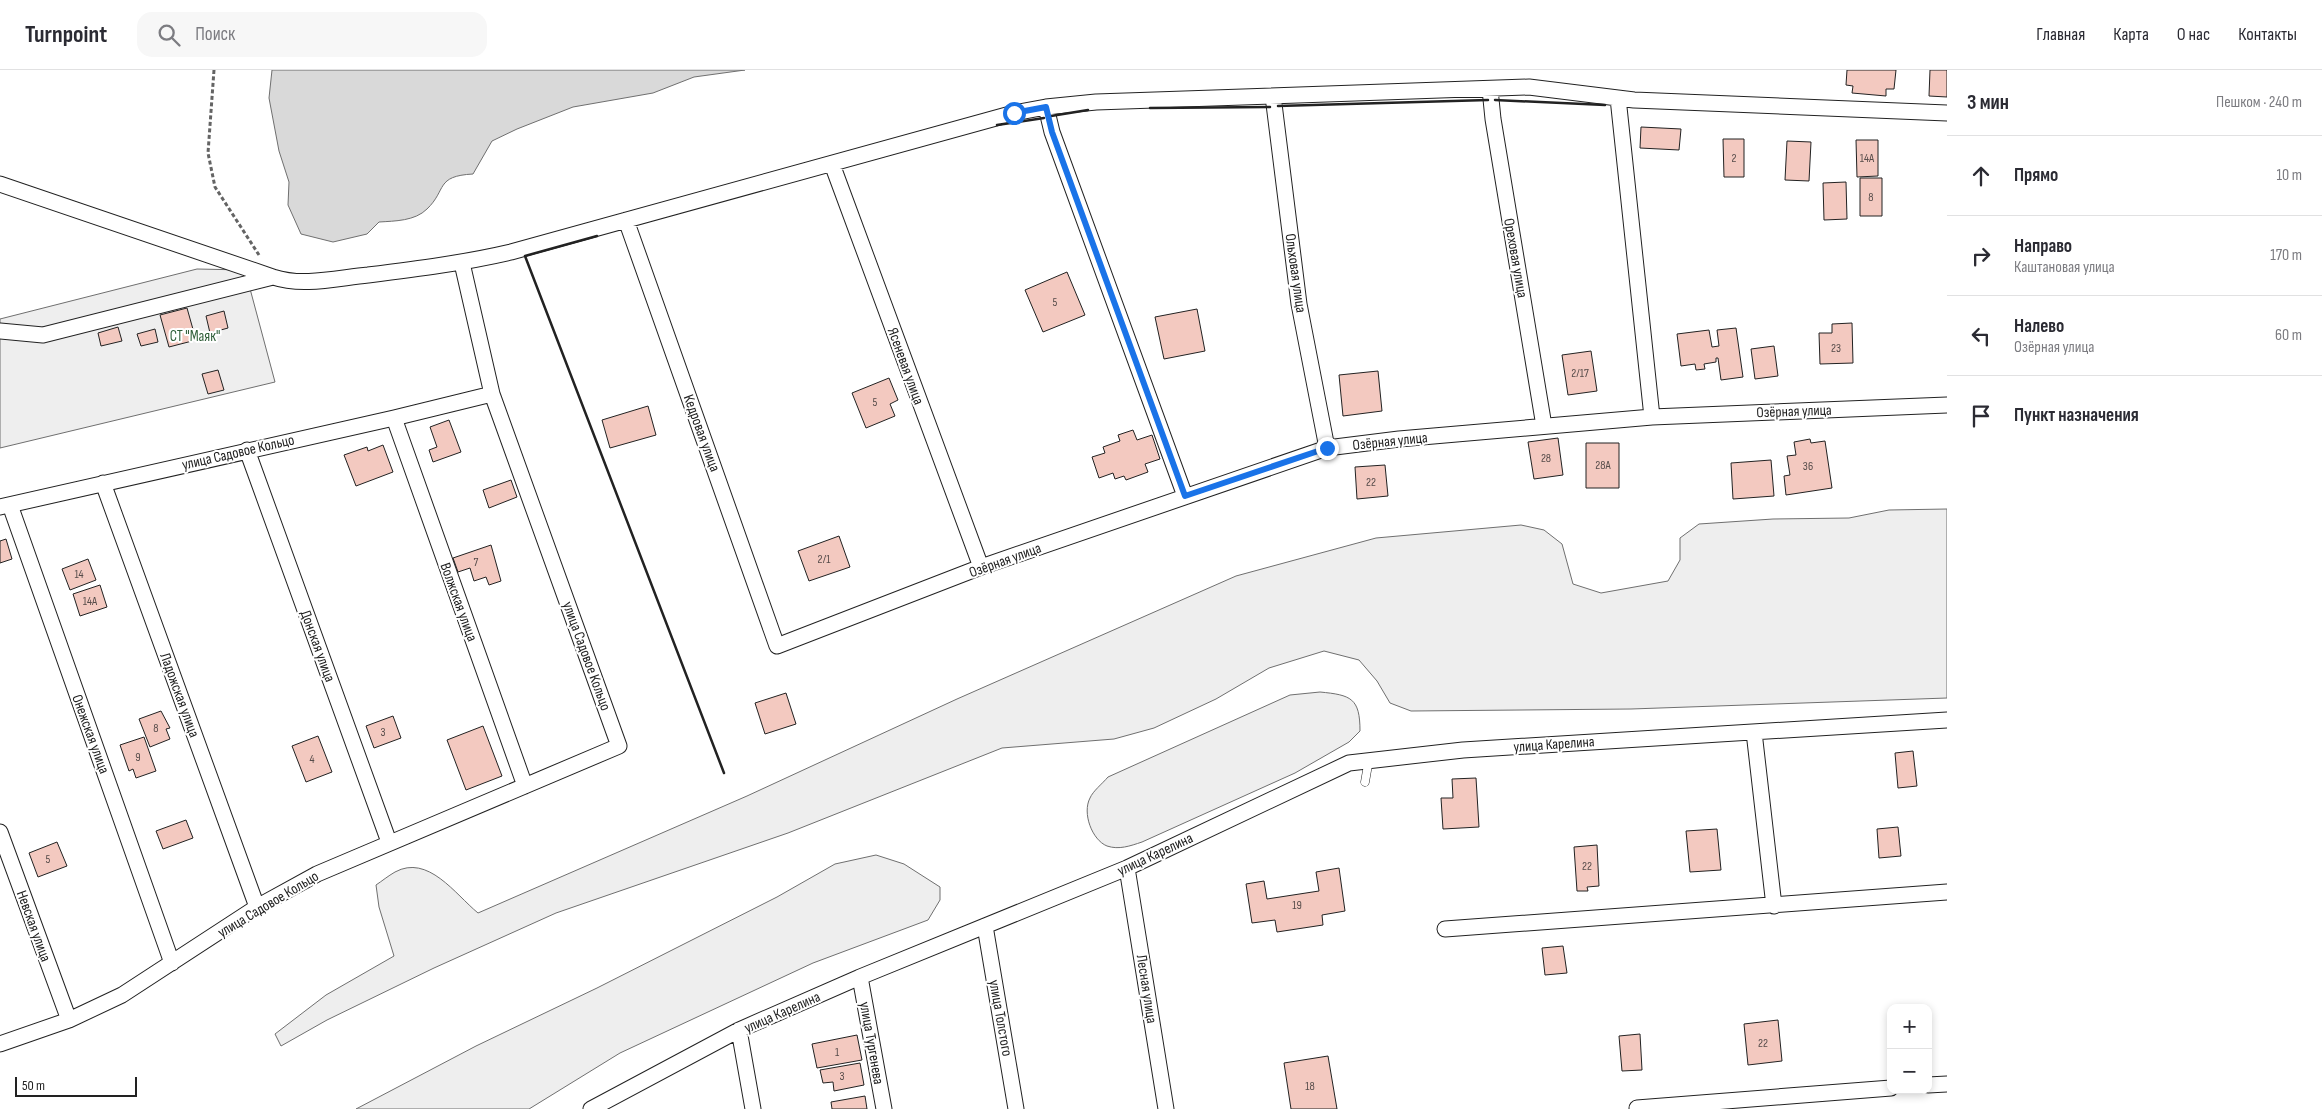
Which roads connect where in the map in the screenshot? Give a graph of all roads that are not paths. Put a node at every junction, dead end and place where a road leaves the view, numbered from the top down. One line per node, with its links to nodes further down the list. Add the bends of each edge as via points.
1 (1490, 89): 2 (street); 3 (street, via 1529,87); 16 (street, Ореховая улица)
2 (1273, 96): 4 (street, via 1096,102); 17 (street, Ольховая улица, via 1299,304)
3 (1618, 98): 5 (street); 14 (street)
4 (1046, 107): 6 (street); 20 (street, via 1052,132)
5 (1947, 113)
6 (832, 164): 8 (street); 22 (street, Ясеневая улица)
7 (0, 184): 10 (street)
8 (626, 220): 9 (street); 23 (street, Кедровая улица)
9 (462, 263): 10 (street, via 317,281 285,281); 12 (street)
10 (273, 277): 11 (street, via 43,335)
11 (0, 331)
12 (492, 394): 15 (street, улица Садовое Кольцо); 28 (street, улица Садовое Кольцо, via 619,746)
13 (1947, 405): 14 (street, Озёрная улица)
14 (1652, 417): 16 (street, Озёрная улица)
15 (394, 418): 18 (street, улица Садовое Кольцо); 28 (street, Волжская улица)
16 (1544, 426): 17 (street, Озёрная улица)
17 (1327, 448): 20 (street, Озёрная улица)
18 (247, 450): 19 (street, улица Садовое Кольцо); 30 (street, Донская улица)
19 (103, 483): 21 (street, улица Садовое Кольцо); 34 (street, Ладожская улица)
20 (1185, 496): 22 (street, Озёрная улица)
21 (5, 506): 37 (street, Онежская улица)
22 (981, 567): 23 (street, Озёрная улица)
23 (777, 646)
24 (1947, 720): 25 (street, улица Карелина)
25 (1754, 732): 26 (street, улица Карелина); 33 (street)
26 (1369, 759): 27 (lane); 31 (street, улица Карелина, via 1349,763)
27 (1365, 782)
28 (525, 786): 30 (street, улица Садовое Кольцо)
29 (0, 832): 39 (street, Невская улица)
30 (389, 842): 34 (street, улица Садовое Кольцо, via 317,874)
31 (1127, 868): 35 (street, улица Карелина); 51 (street, Лесная улица)
32 (1947, 892): 33 (street)
33 (1774, 906): 36 (street)
34 (257, 907): 37 (street, улица Садовое Кольцо)
35 (985, 926): 38 (street, улица Карелина); 50 (street, улица Толстого)
36 (1445, 929)
37 (172, 963): 39 (street, улица Садовое Кольцо, via 122,995)
38 (860, 977): 40 (street, улица Карелина); 49 (street, улица Тургенева)
39 (69, 1020): 41 (street, улица Садовое Кольцо)
40 (739, 1030): 45 (street, улица Карелина); 48 (street)
41 (0, 1044)
42 (1947, 1084): 43 (street)
43 (1932, 1085)
44 (1887, 1088): 46 (street)
45 (609, 1104): 47 (street, улица Карелина)
46 (1637, 1108)
47 (591, 1109)
48 (753, 1109)
49 (884, 1109)
50 (1016, 1109)
51 (1166, 1109)

